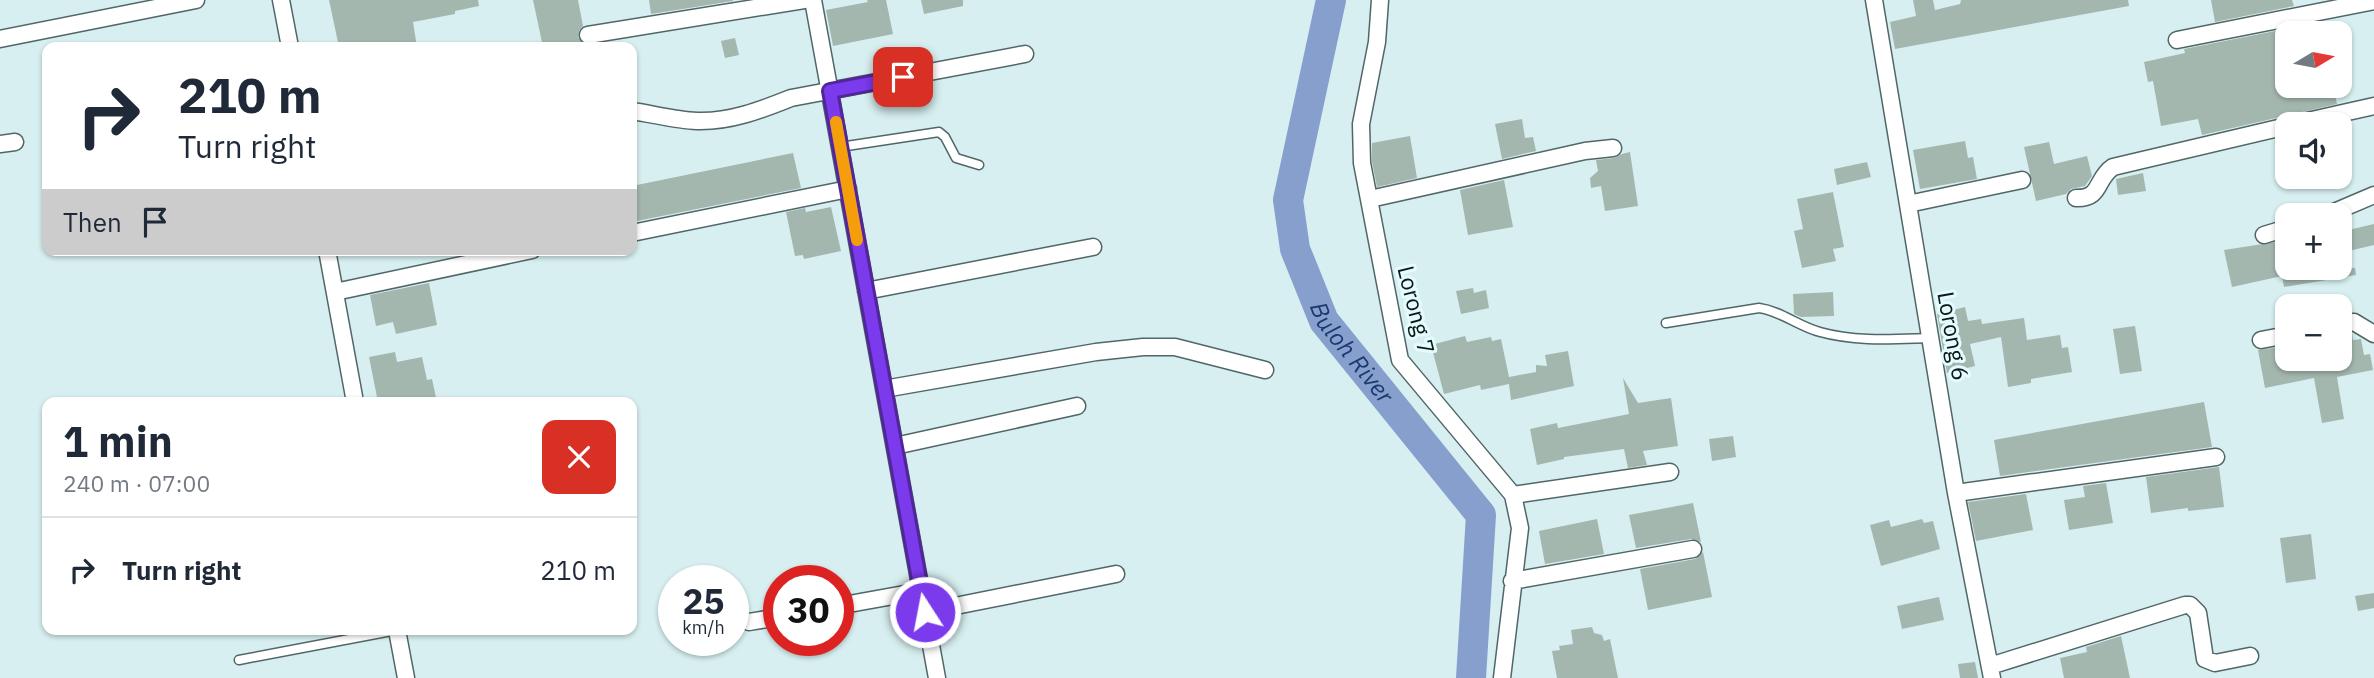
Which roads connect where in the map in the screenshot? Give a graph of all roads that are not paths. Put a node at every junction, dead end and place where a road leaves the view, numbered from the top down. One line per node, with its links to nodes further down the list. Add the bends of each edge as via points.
1 (195, 0): 9 (street)
2 (281, 0): 11 (street)
3 (804, 0): 8 (street)
4 (813, 0): 13 (street)
5 (1380, 0): 25 (street, Lorong 7, via 1361,124 1362,163)
6 (1874, 0): 26 (street, Lorong 6)
7 (2374, 1): 10 (street)
8 (589, 35)
9 (0, 39)
10 (2177, 40)
11 (289, 42)
12 (1025, 54): 13 (street)
13 (830, 91): 15 (street, via 726,119 696,121); 18 (street)
14 (2374, 106): 16 (street)
15 (637, 112)
16 (2347, 112)
17 (2275, 129): 24 (street, via 2113,167 2104,173 2095,193)
18 (840, 147): 20 (lane, via 939,132 958,160); 22 (street)
19 (1613, 148): 25 (street)
20 (979, 165)
21 (2022, 180): 26 (street)
22 (848, 189): 28 (street); 34 (street)
23 (2374, 195): 27 (street)
24 (2076, 198)
25 (1370, 200): 50 (street, Lorong 7, via 1400,360)
26 (1908, 204): 40 (street, Lorong 6)
27 (2352, 204)
28 (637, 232)
29 (2275, 232): 30 (street)
30 (2264, 235)
31 (1093, 247): 34 (street)
32 (328, 256): 35 (street)
33 (504, 256): 35 (street)
34 (866, 291): 43 (street)
35 (335, 292): 44 (street)
36 (2352, 322): 38 (street)
37 (1666, 323): 40 (lane, via 1759,308 1833,335)
38 (2374, 334)
39 (2275, 337): 41 (street)
40 (1930, 338): 49 (street, Lorong 6)
41 (2261, 340)
42 (1265, 370): 43 (street, via 1175,347 1143,347)
43 (884, 389): 46 (street)
44 (354, 397)
45 (1077, 406): 46 (street)
46 (894, 446): 54 (street)
47 (2216, 457): 49 (street)
48 (1670, 472): 50 (street)
49 (1956, 493): 63 (street, Lorong 6)
50 (1513, 495): 53 (street, Lorong 7, via 1520,528)
51 (1693, 549): 53 (street)
52 (1116, 574): 56 (street)
53 (1512, 581): 66 (street, Lorong 7)
54 (921, 591): 55 (street); 56 (street)
55 (854, 603)
56 (925, 612): 65 (street)
57 (763, 620): 58 (street)
58 (749, 622)
59 (371, 635): 62 (lane)
60 (398, 635): 64 (street)
61 (2250, 656): 63 (street, via 2215,663 2205,659 2198,613 2185,605)
62 (239, 660)
63 (1991, 672)
64 (406, 678)
65 (937, 678)
66 (1502, 678)

